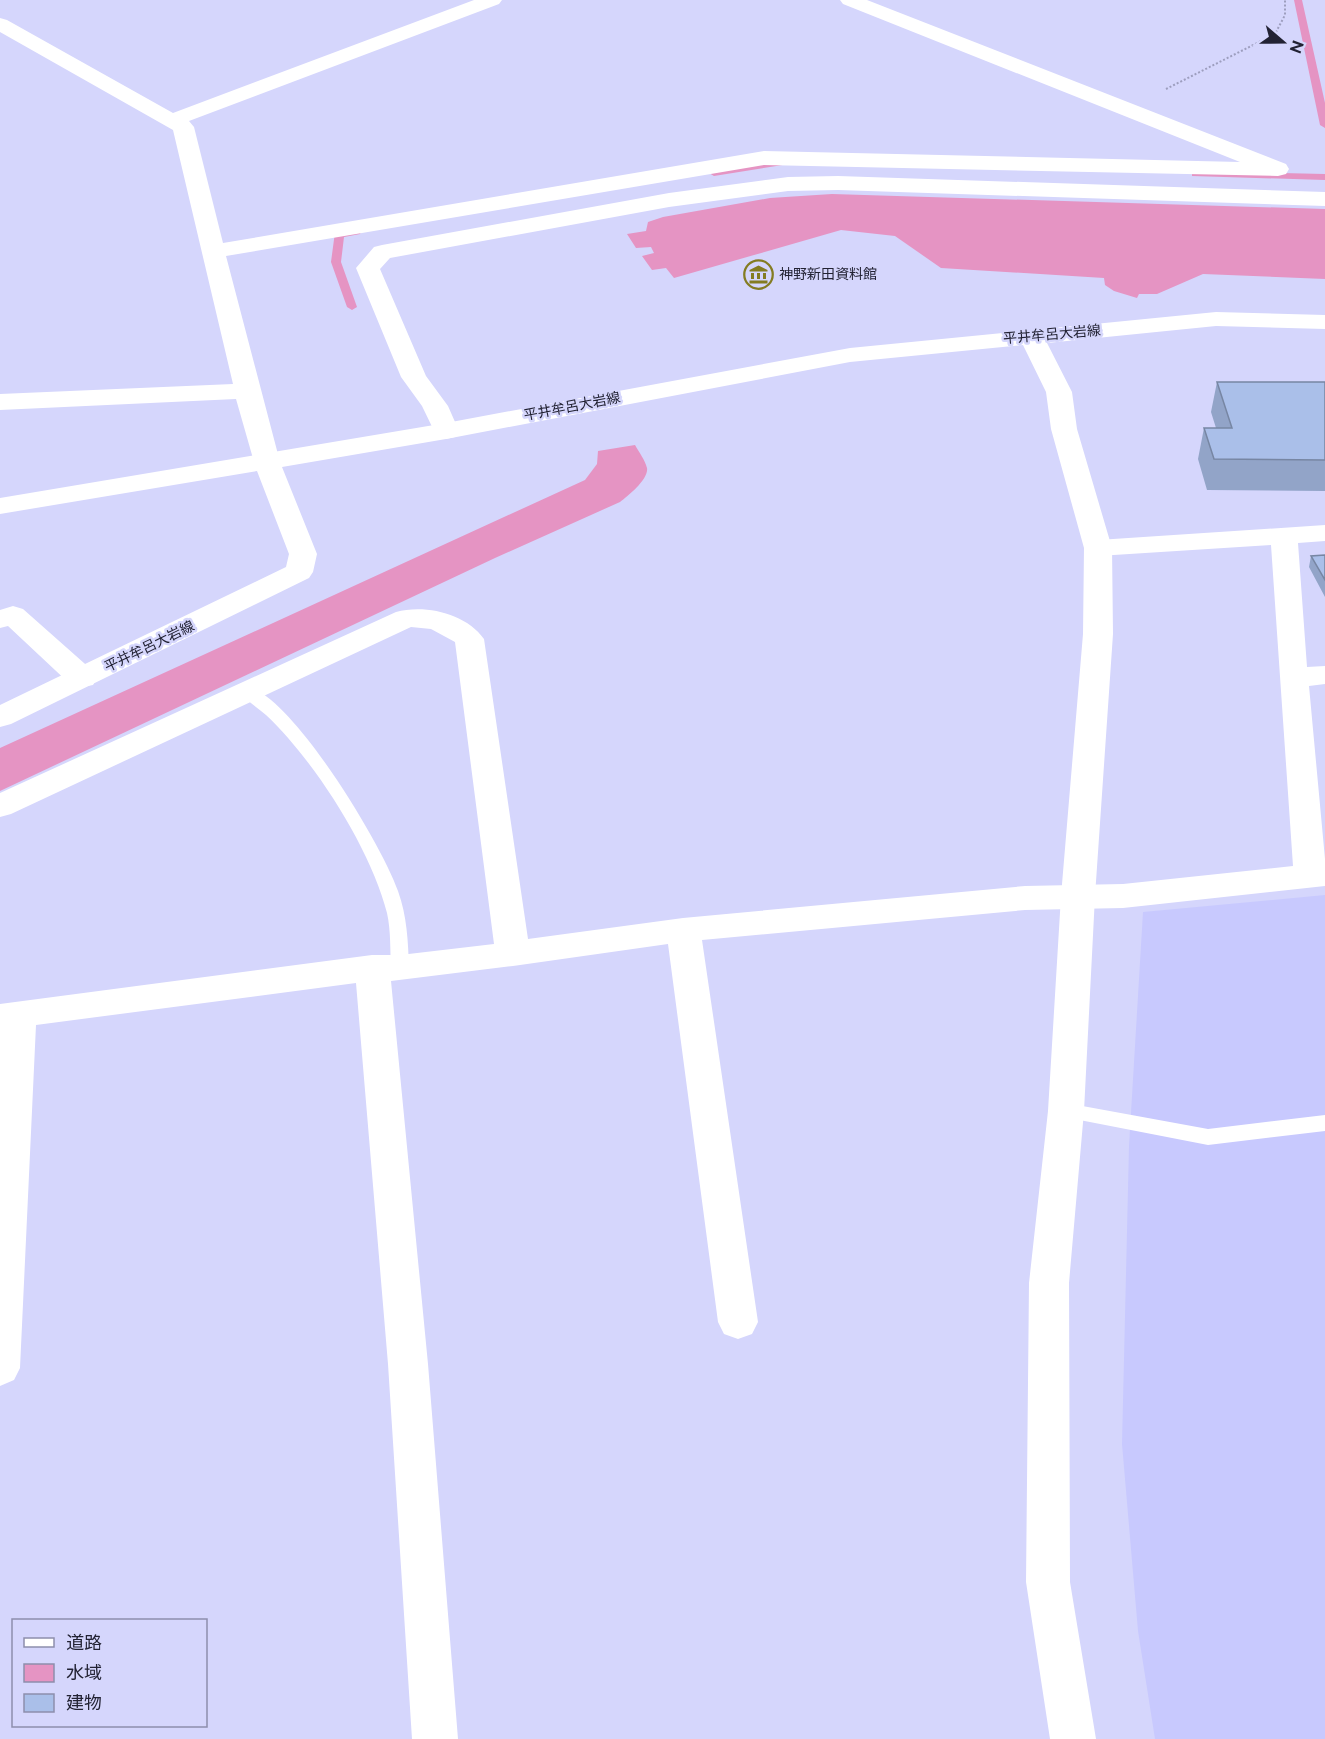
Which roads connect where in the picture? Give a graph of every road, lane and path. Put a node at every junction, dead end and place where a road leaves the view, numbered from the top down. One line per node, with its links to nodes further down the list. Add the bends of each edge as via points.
1 (492, 0): 6 (street)
2 (850, 0): 5 (street)
3 (1285, 0): 5 (path, via 1285,15 1275,34)
4 (0, 24): 6 (street)
5 (1127, 108): 8 (street, via 1278,169 764,158)
6 (173, 120): 8 (street, via 183,127)
7 (1325, 199): 13 (street, via 788,184 669,200 382,252 368,268 414,377 435,406)
8 (214, 250): 11 (street)
9 (1325, 322): 10 (street, 平井牟呂大岩線, via 1216,319)
10 (1031, 336): 13 (street, 平井牟呂大岩線, via 828,359); 18 (street, via 1059,392 1064,429)
11 (247, 392): 12 (street); 14 (street)
12 (0, 402)
13 (446, 431): 14 (street, 平井牟呂大岩線)
14 (267, 462): 15 (street); 21 (street, 平井牟呂大岩線, via 303,554 299,572)
15 (0, 506)
16 (1325, 533): 17 (street)
17 (1284, 536): 18 (street); 22 (street)
18 (1098, 548): 27 (street, via 1098,634)
19 (0, 619): 21 (street, via 13,615)
20 (1325, 675): 22 (street)
21 (82, 678): 24 (street, 平井牟呂大岩線)
22 (1293, 678): 26 (street)
23 (247, 691): 25 (street); 29 (street, via 406,618 429,618 458,627 469,639); 30 (lane, via 273,712 310,756 383,872 396,914)
24 (0, 717)
25 (0, 806)
26 (1317, 875): 27 (street, via 1123,896)
27 (1078, 896): 28 (street); 32 (street)
28 (683, 930): 29 (street); 34 (street)
29 (513, 954): 30 (street)
30 (386, 968): 31 (street); 36 (street, via 408,1364)
31 (10, 1016): 35 (street)
32 (1066, 1112): 33 (lane, via 1208,1137); 37 (street, via 1049,1282 1048,1582)
33 (1325, 1123)
34 (738, 1322)
35 (0, 1368)
36 (435, 1739)
37 (1073, 1739)

